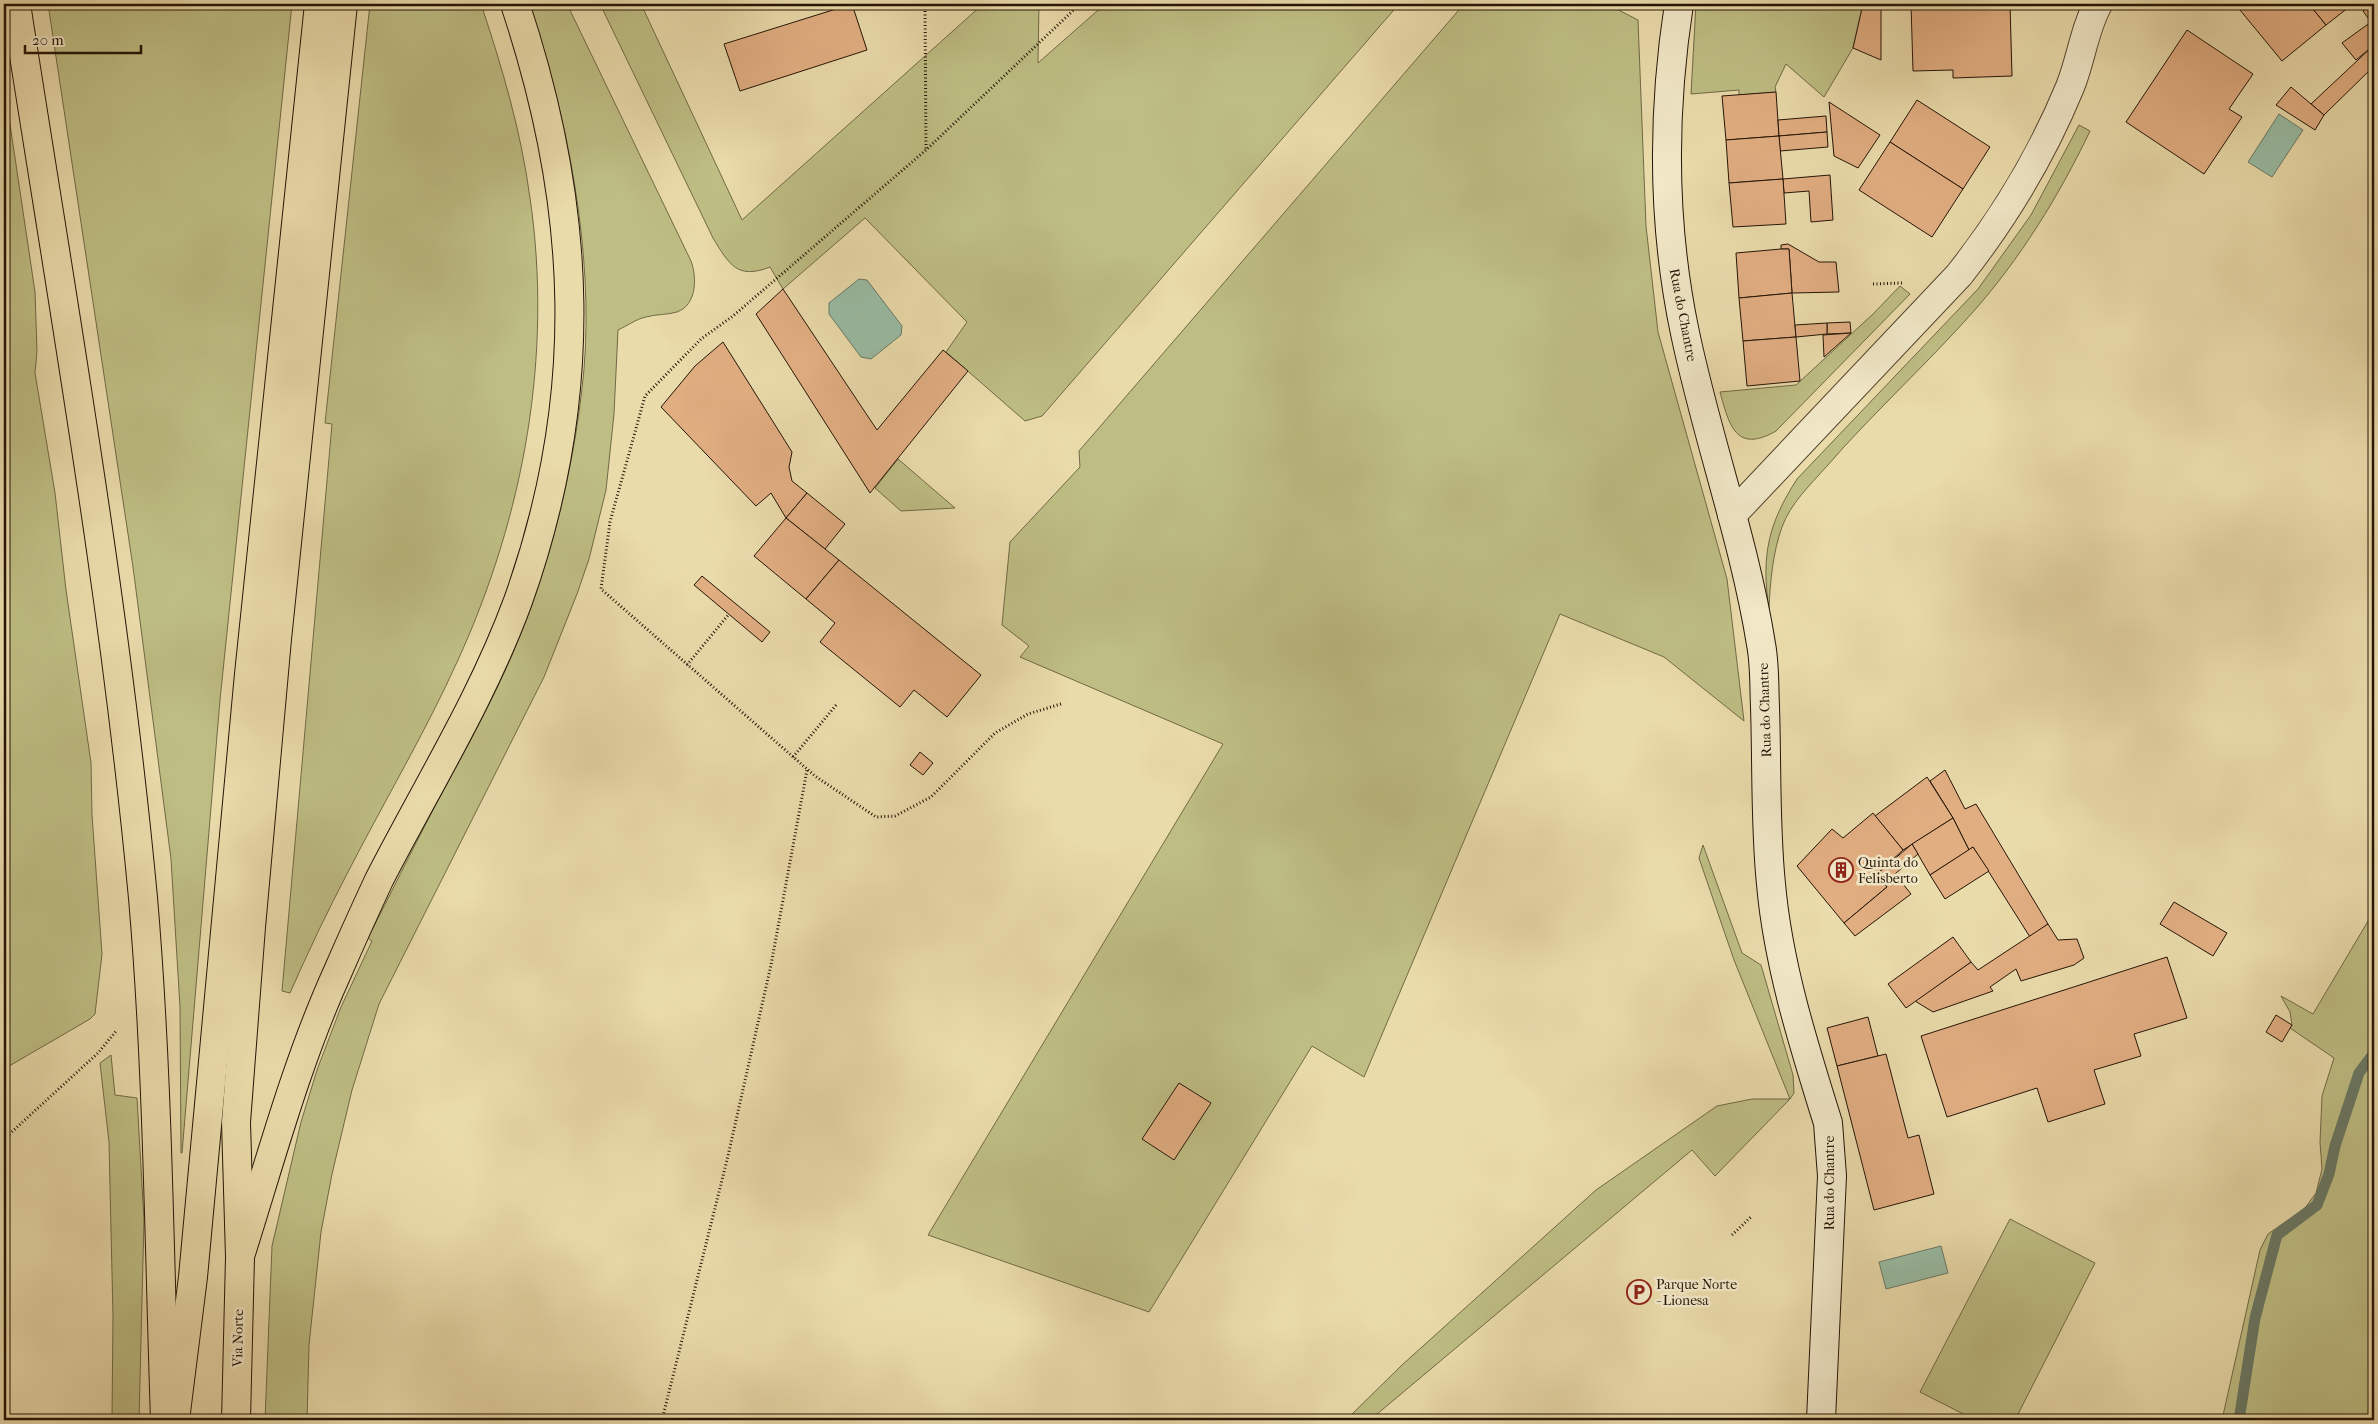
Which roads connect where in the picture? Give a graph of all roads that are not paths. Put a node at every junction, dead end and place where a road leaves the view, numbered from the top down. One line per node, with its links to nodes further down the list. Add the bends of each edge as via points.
1 (16, 4): 9 (main road, via 110,614 130,774 150,993)
2 (319, 4): 10 (main road, via 248,684 193,1276)
3 (343, 4): 8 (main road, via 276,639 251,927 236,1122)
4 (515, 4): 8 (main road, via 534,62 557,158 570,281 570,352 563,426 544,516 517,603 478,692 379,880 300,1061)
5 (1678, 4): 7 (street, Rua do Chantre, via 1667,123 1670,236 1685,332)
6 (2093, 7): 7 (street, via 2071,85 2057,117 2017,193 1982,246 1959,275)
7 (1732, 515): 12 (street, Rua do Chantre, via 1762,650 1768,849 1775,916 1791,992 1831,1141 1832,1185)
8 (240, 1257): 11 (main road, Via Norte)
9 (165, 1420)
10 (175, 1420)
11 (236, 1420)
12 (1821, 1420)

